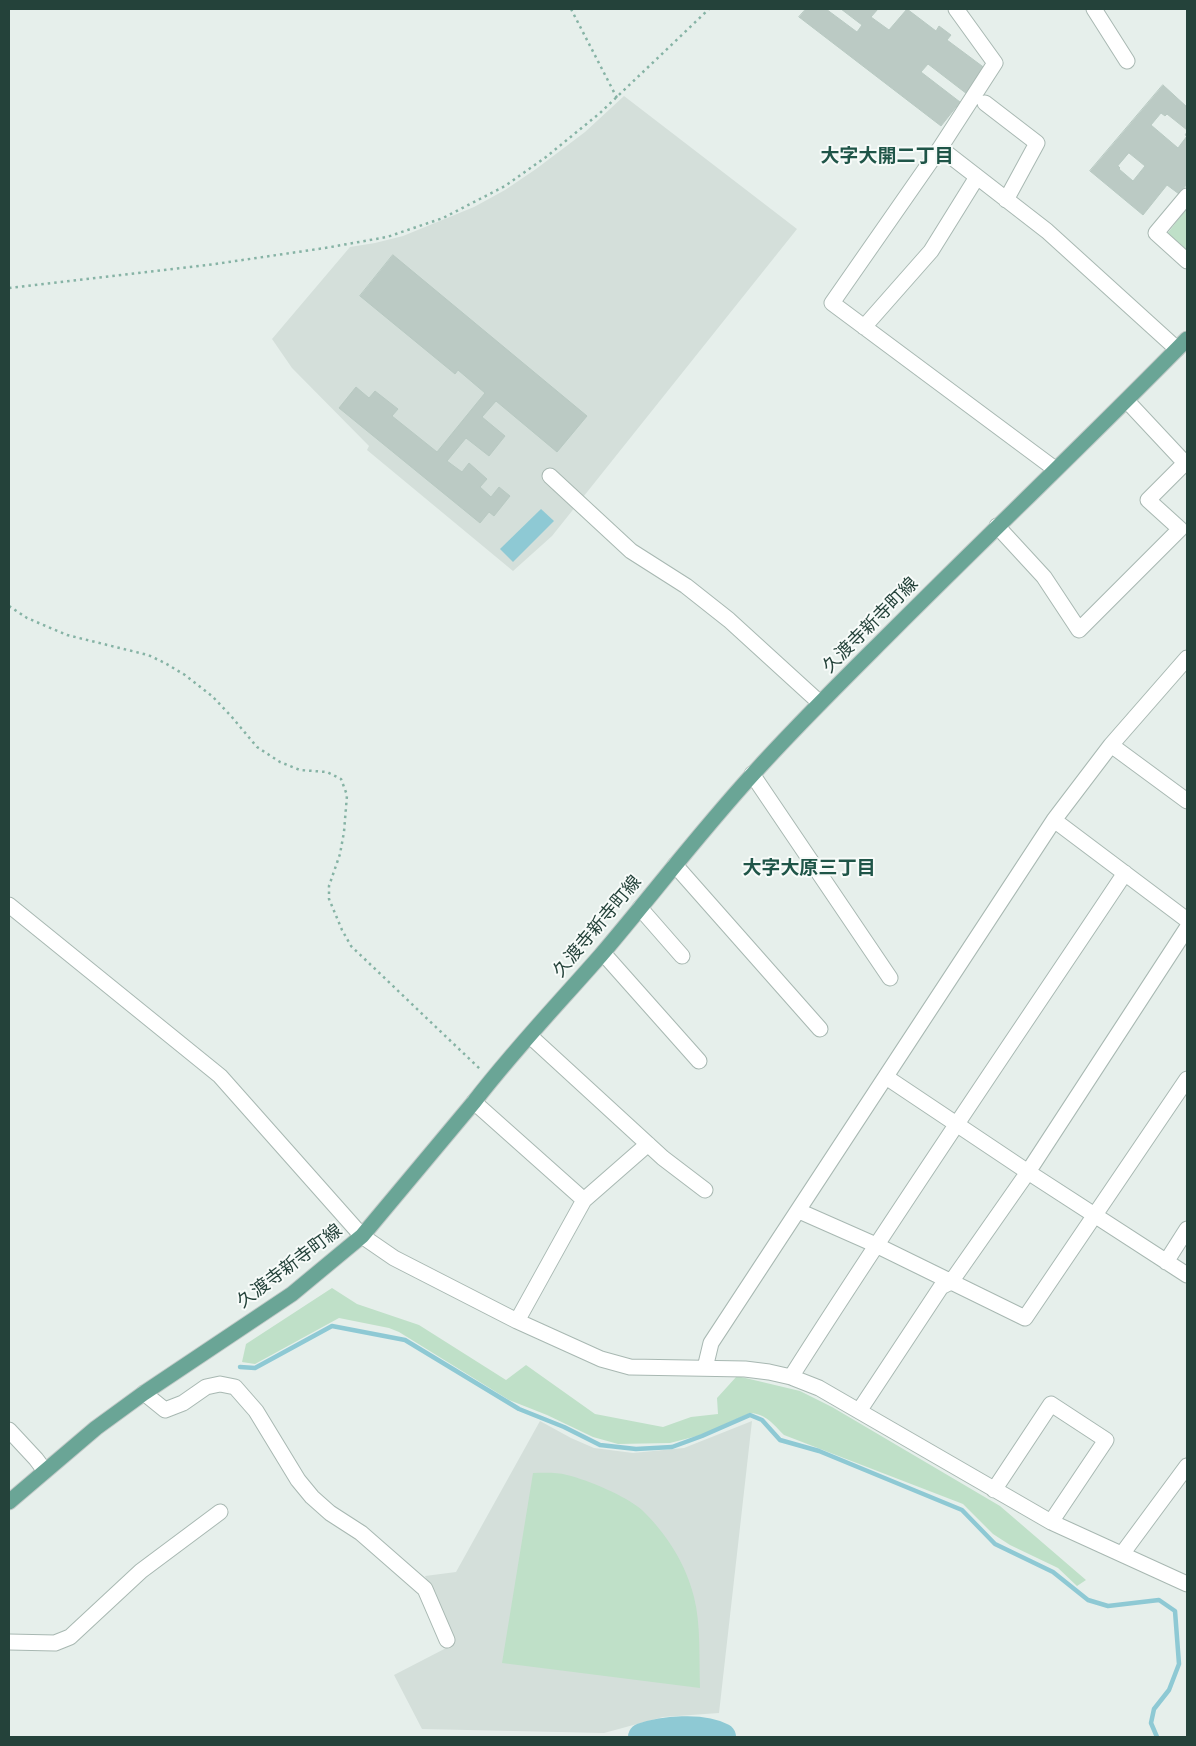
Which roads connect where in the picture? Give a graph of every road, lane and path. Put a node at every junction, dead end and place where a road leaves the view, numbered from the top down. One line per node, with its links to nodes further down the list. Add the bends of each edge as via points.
1 (572, 9): 6 (path)
2 (709, 9): 6 (path)
3 (956, 9): 8 (street, via 995,63)
4 (1094, 9): 5 (street)
5 (1127, 61)
6 (617, 98): 13 (path, via 506,186 443,218 387,237 215,264)
7 (985, 103): 11 (street, via 1037,143)
8 (940, 148): 9 (street); 14 (street, via 832,303)
9 (977, 177): 11 (street); 14 (street, via 931,251)
10 (1187, 196): 12 (street, via 1156,233)
11 (1006, 200): 15 (street)
12 (1187, 261)
13 (9, 288)
14 (864, 327): 17 (street)
15 (1182, 344): 16 (main road, 久渡寺新寺町線)
16 (1127, 401): 17 (main road, 久渡寺新寺町線); 19 (street, via 1184,463 1148,500 1180,530 1079,630 1044,577)
17 (1056, 469): 19 (main road, 久渡寺新寺町線)
18 (550, 476): 22 (street, via 631,551 686,586 722,614)
19 (997, 526): 22 (main road, 久渡寺新寺町線)
20 (9, 606): 41 (path, via 27,618 67,634 148,655 165,663 212,696 257,747 272,757 300,770 327,772 341,779 347,795 344,832 329,899 342,930 351,946)
21 (1187, 658): 23 (street)
22 (820, 703): 24 (main road, 久渡寺新寺町線)
23 (1111, 745): 25 (street); 26 (street)
24 (752, 774): 27 (main road, 久渡寺新寺町線); 35 (street)
25 (1184, 793)
26 (1054, 820): 28 (street); 39 (street)
27 (675, 865): 30 (main road, 久渡寺新寺町線); 36 (street)
28 (1125, 873): 31 (street); 43 (street)
29 (9, 905): 51 (street, via 220,1076)
30 (640, 908): 33 (main road, 久渡寺新寺町線); 34 (street)
31 (1187, 920)
32 (1187, 928): 45 (street)
33 (603, 953): 37 (main road, 久渡寺新寺町線); 38 (street)
34 (682, 956)
35 (890, 978)
36 (820, 1029)
37 (530, 1036): 41 (main road, 久渡寺新寺町線); 44 (street)
38 (698, 1061)
39 (886, 1077): 43 (street); 48 (street)
40 (1187, 1079): 49 (street)
41 (491, 1080): 42 (main road, 久渡寺新寺町線)
42 (474, 1102): 47 (street); 51 (main road, 久渡寺新寺町線)
43 (958, 1125): 45 (street); 52 (street)
44 (648, 1144): 46 (street); 47 (street)
45 (1028, 1172): 49 (street); 55 (street)
46 (705, 1190)
47 (584, 1200): 56 (street)
48 (800, 1211): 52 (street); 57 (street, via 711,1343)
49 (1096, 1216): 53 (street); 55 (street, via 1025,1318)
50 (1187, 1229): 53 (street)
51 (362, 1236): 56 (street, via 394,1258); 59 (main road, 久渡寺新寺町線, via 292,1294)
52 (876, 1244): 55 (street); 58 (street)
53 (1166, 1262): 54 (street)
54 (1187, 1275)
55 (952, 1282): 60 (street, via 941,1287)
56 (517, 1321): 57 (street, via 601,1359 630,1367)
57 (705, 1368): 58 (street, via 745,1369)
58 (791, 1377): 60 (street, via 819,1388)
59 (144, 1393): 63 (main road, 久渡寺新寺町線); 70 (street, via 165,1410 183,1403 206,1387 220,1384 235,1387 256,1411 312,1497 361,1533 425,1589)
60 (859, 1411): 64 (street)
61 (9, 1430): 63 (street)
62 (1187, 1466): 68 (street)
63 (45, 1471): 65 (main road, 久渡寺新寺町線)
64 (994, 1490): 67 (street); 67 (street, via 1051,1404 1106,1440)
65 (9, 1502)
66 (220, 1512): 71 (street, via 142,1571 70,1638 55,1642)
67 (1051, 1522): 68 (street)
68 (1122, 1554): 69 (street)
69 (1187, 1584)
70 (446, 1640)
71 (9, 1642)

